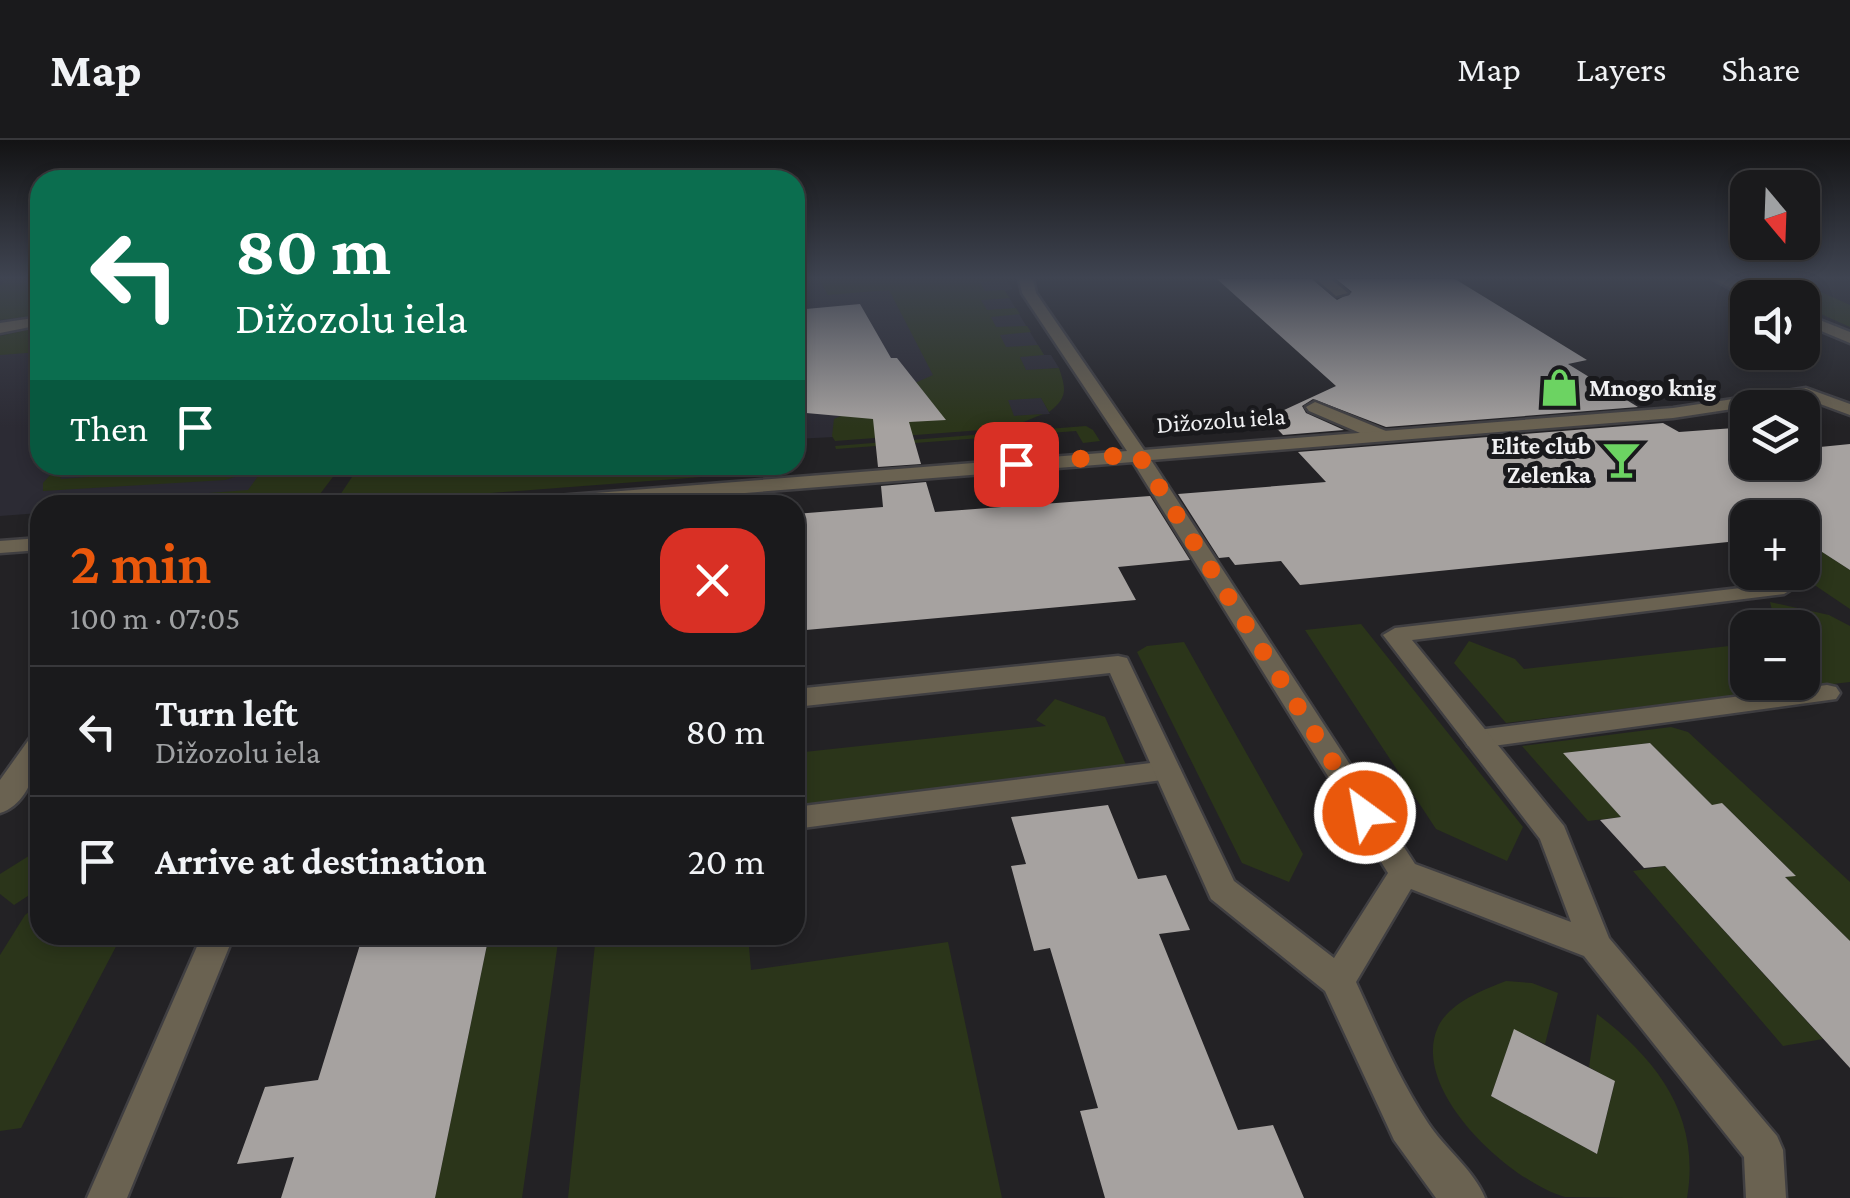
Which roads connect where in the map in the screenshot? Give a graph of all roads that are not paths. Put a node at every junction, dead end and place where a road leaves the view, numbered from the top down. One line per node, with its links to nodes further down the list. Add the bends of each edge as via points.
1 (1053, 328): 5 (street)
2 (1315, 408): 4 (street)
3 (1850, 410): 4 (street, Dižozolu iela, via 1806,393 1672,413)
4 (1380, 435): 5 (street, Dižozolu iela)
5 (1138, 454): 6 (street, Dižozolu iela); 17 (street)
6 (641, 495)
7 (30, 545): 8 (street)
8 (0, 548)
9 (1760, 590): 12 (street, via 1395,635)
10 (1827, 694): 12 (street)
11 (805, 697): 14 (street, via 1118,664)
12 (1478, 739): 19 (street, via 1553,834)
13 (30, 759): 15 (street)
14 (1167, 771): 16 (street); 20 (street, via 1222,890)
15 (0, 802)
16 (805, 817)
17 (1404, 873): 19 (street); 20 (street)
18 (214, 945): 21 (street)
19 (1596, 946): 23 (street, via 1763,1150)
20 (1338, 981): 22 (street, via 1400,1115)
21 (107, 1198)
22 (1465, 1198)
23 (1766, 1198)

